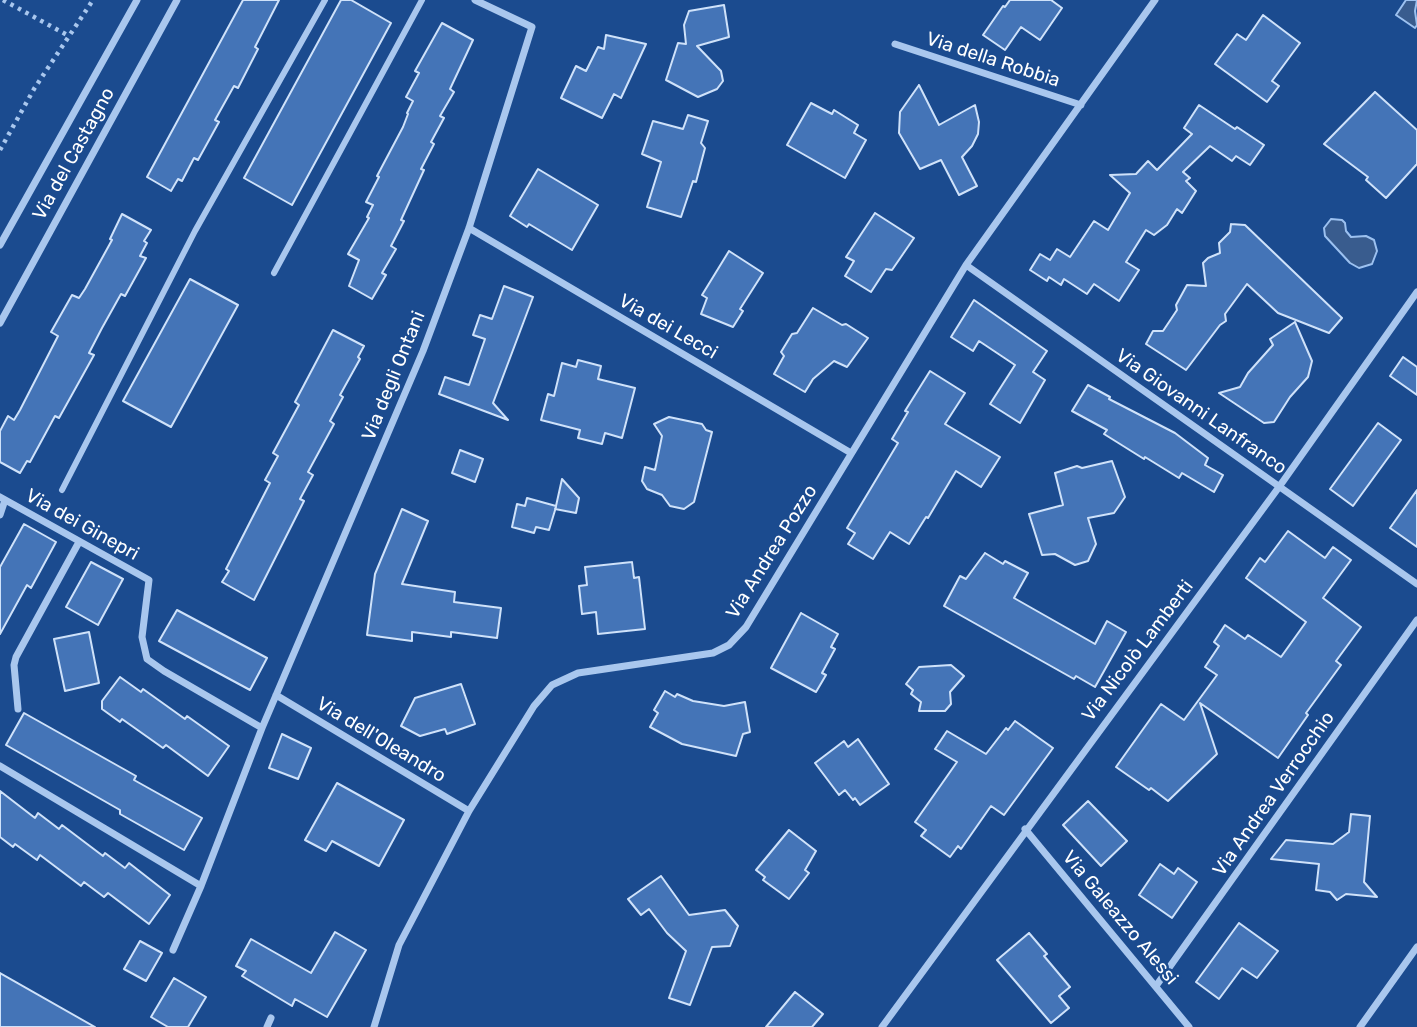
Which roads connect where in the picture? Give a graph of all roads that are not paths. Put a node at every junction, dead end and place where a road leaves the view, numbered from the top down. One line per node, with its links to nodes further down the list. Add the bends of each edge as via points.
1 (137, 0): 10 (street, Via del Castagno)
2 (177, 0): 14 (street, Via del Castagno)
3 (325, 0): 17 (street, via 195,231)
4 (422, 0): 12 (street)
5 (475, 0): 9 (street, Via degli Ontani, via 532,27)
6 (1155, 0): 8 (street, Via Andrea Pozzo)
7 (895, 44): 8 (street, Via della Robbia)
8 (1081, 105): 11 (street, Via Andrea Pozzo)
9 (469, 228): 15 (street, Via dei Lecci); 23 (street, Via degli Ontani, via 423,351)
10 (0, 245)
11 (966, 265): 15 (street, Via Andrea Pozzo); 16 (street, Via Giovanni Lanfranco)
12 (274, 273)
13 (1417, 292): 16 (street, Via Nicolò Lamberti)
14 (0, 323)
15 (851, 453): 27 (street, Via Andrea Pozzo, via 746,627 729,645 713,653 578,673 552,685 534,706)
16 (1279, 487): 21 (street, Via Giovanni Lanfranco); 28 (street, Via Nicolò Lamberti)
17 (62, 490)
18 (3, 498): 19 (street); 20 (street, Via dei Ginepri)
19 (0, 515)
20 (79, 542): 24 (street, via 16,657); 25 (street, Via dei Ginepri, via 149,580 142,637 147,659)
21 (1417, 584)
22 (1417, 620): 32 (street, Via Andrea Verrocchio)
23 (276, 695): 25 (street, Via degli Ontani); 27 (street, Via dell'Oleandro)
24 (18, 709)
25 (262, 728): 29 (street, Via degli Ontani)
26 (0, 765): 29 (street)
27 (470, 811): 35 (street, Via Andrea Pozzo, via 400,945)
28 (1026, 829): 32 (street, Via Galeazzo Alessi); 36 (street, Via Nicolò Lamberti)
29 (201, 886): 31 (street, Via degli Ontani)
30 (1417, 947): 38 (street)
31 (173, 950)
32 (1156, 986): 37 (street, Via Galeazzo Alessi)
33 (271, 1018): 34 (street)
34 (267, 1027)
35 (374, 1027)
36 (882, 1027)
37 (1189, 1027)
38 (1360, 1027)

